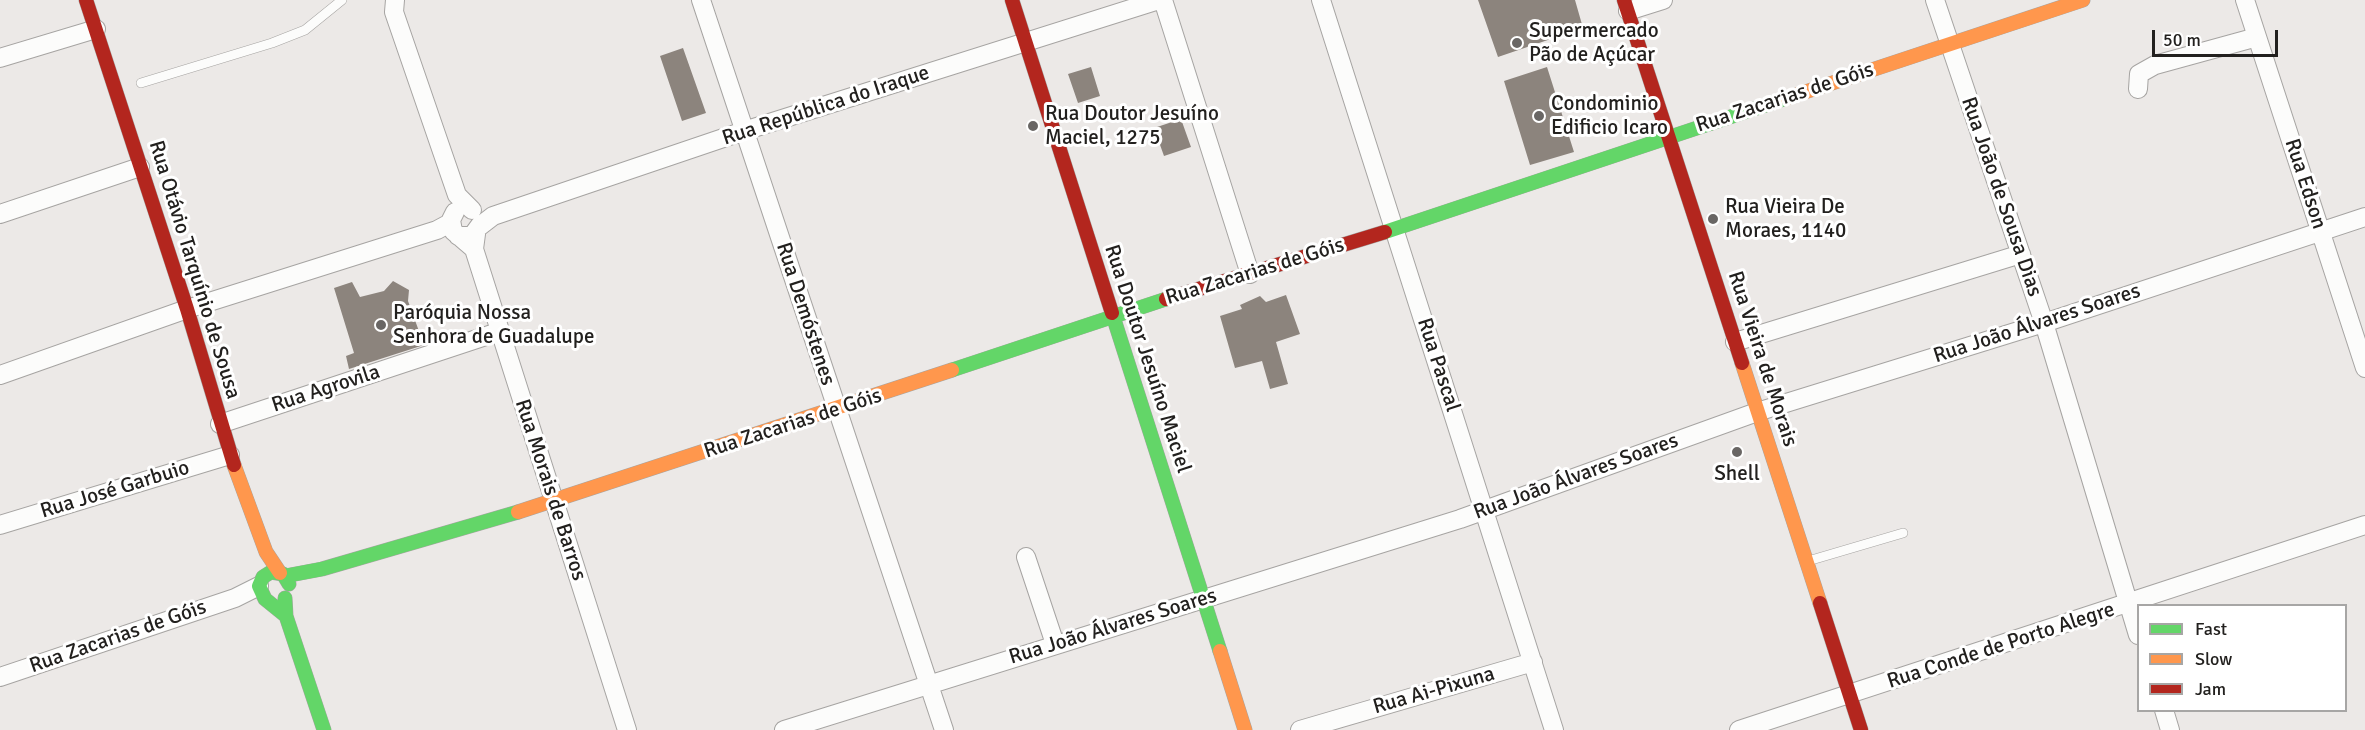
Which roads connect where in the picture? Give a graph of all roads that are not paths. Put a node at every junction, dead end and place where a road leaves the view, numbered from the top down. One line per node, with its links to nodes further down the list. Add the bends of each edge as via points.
1 (86, 0): 13 (street, Rua Otávio Tarquínio de Sousa)
2 (342, 0): 18 (lane, via 304,30)
3 (701, 0): 20 (street, Rua Demóstenes)
4 (1012, 0): 15 (street, Rua Doutor Jesuíno Maciel)
5 (1161, 0): 15 (street, Rua República do Iraque); 29 (street)
6 (1321, 0): 26 (street, Rua Pascal)
7 (1663, 0): 12 (street)
8 (1935, 0): 16 (street, Rua João de Sousa Dias)
9 (2083, 0): 16 (street, Rua Zacarias de Góis)
10 (2245, 0): 14 (street, Rua Edson)
11 (395, 6): 25 (street)
12 (1626, 6): 21 (street, Rua Vieira de Morais)
13 (96, 29): 17 (street); 22 (street, Rua Otávio Tarquínio de Sousa)
14 (2257, 37): 19 (street, via 2154,65 2139,74); 27 (street, Rua Edson)
15 (1026, 43): 20 (street, Rua República do Iraque); 31 (street, Rua Doutor Jesuíno Maciel)
16 (1950, 44): 21 (street, Rua Zacarias de Góis); 28 (street, Rua João de Sousa Dias)
17 (0, 58)
18 (141, 83)
19 (2138, 89)
20 (744, 131): 25 (street, Rua República do Iraque); 37 (street, Rua Demóstenes)
21 (1670, 137): 26 (street, Rua Zacarias de Góis); 34 (street, Rua Vieira de Morais)
22 (140, 167): 23 (street); 30 (street, Rua Otávio Tarquínio de Sousa)
23 (0, 214)
24 (2365, 217): 27 (street, Rua João Álvares Soares)
25 (466, 226): 30 (street, Rua República do Iraque); 33 (street, Rua Morais de Barros)
26 (1394, 228): 29 (street, Rua Zacarias de Góis); 42 (street, Rua Pascal)
27 (2320, 231): 32 (street, Rua João Álvares Soares); 35 (street, Rua Edson)
28 (2020, 254): 32 (street, Rua João de Sousa Dias); 34 (street)
29 (1250, 274): 31 (street, Rua Zacarias de Góis)
30 (187, 309): 36 (street, Rua República do Iraque); 39 (street, Rua Otávio Tarquínio de Sousa)
31 (1111, 316): 37 (street, Rua Zacarias de Góis); 50 (street, Rua Doutor Jesuíno Maciel)
32 (2044, 323): 38 (street, Rua João Álvares Soares); 51 (street, Rua João de Sousa Dias)
33 (501, 331): 39 (street, Rua Agrovila); 41 (street, Rua Morais de Barros)
34 (1735, 342): 38 (street, Rua Vieira de Morais)
35 (2365, 368)
36 (0, 375)
37 (836, 410): 41 (street, Rua Zacarias de Góis); 56 (street, Rua Demóstenes)
38 (1757, 412): 42 (street, Rua João Álvares Soares); 47 (street, Rua Vieira de Morais)
39 (220, 424): 40 (street, Rua Otávio Tarquínio de Sousa)
40 (230, 455): 43 (street, Rua José Garbuio); 49 (street, Rua Otávio Tarquínio de Sousa, via 266,552)
41 (554, 502): 48 (street, Rua Zacarias de Góis); 60 (street, Rua Morais de Barros)
42 (1485, 510): 50 (street, Rua João Álvares Soares); 54 (street, Rua Pascal)
43 (0, 525)
44 (2365, 525): 51 (street, Rua Conde de Porto Alegre)
45 (1903, 533): 47 (lane)
46 (1026, 557): 53 (street)
47 (1805, 561): 57 (street, Rua Vieira de Morais)
48 (322, 569): 49 (street, Rua Zacarias de Góis)
49 (275, 588): 55 (street, Rua Zacarias de Góis); 59 (street, Rua Otávio Tarquínio de Sousa)
50 (1203, 599): 53 (street, Rua João Álvares Soares); 63 (street, Rua Doutor Jesuíno Maciel)
51 (2128, 604): 52 (street, Rua João de Sousa Dias); 57 (street, Rua Conde de Porto Alegre)
52 (2137, 629)
53 (1056, 645): 56 (street, Rua João Álvares Soares)
54 (1533, 662): 64 (street, Rua Ai-Pixuna); 65 (street, Rua Pascal)
55 (0, 677)
56 (929, 684): 61 (street, Rua João Álvares Soares); 62 (street, Rua Demóstenes)
57 (1850, 695): 66 (street, Rua Conde de Porto Alegre); 67 (street, Rua Vieira de Morais)
58 (2164, 712): 68 (street)
59 (324, 730)
60 (627, 730)
61 (784, 730)
62 (944, 730)
63 (1245, 730)
64 (1300, 730)
65 (1554, 730)
66 (1739, 730)
67 (1861, 730)
68 (2170, 730)

